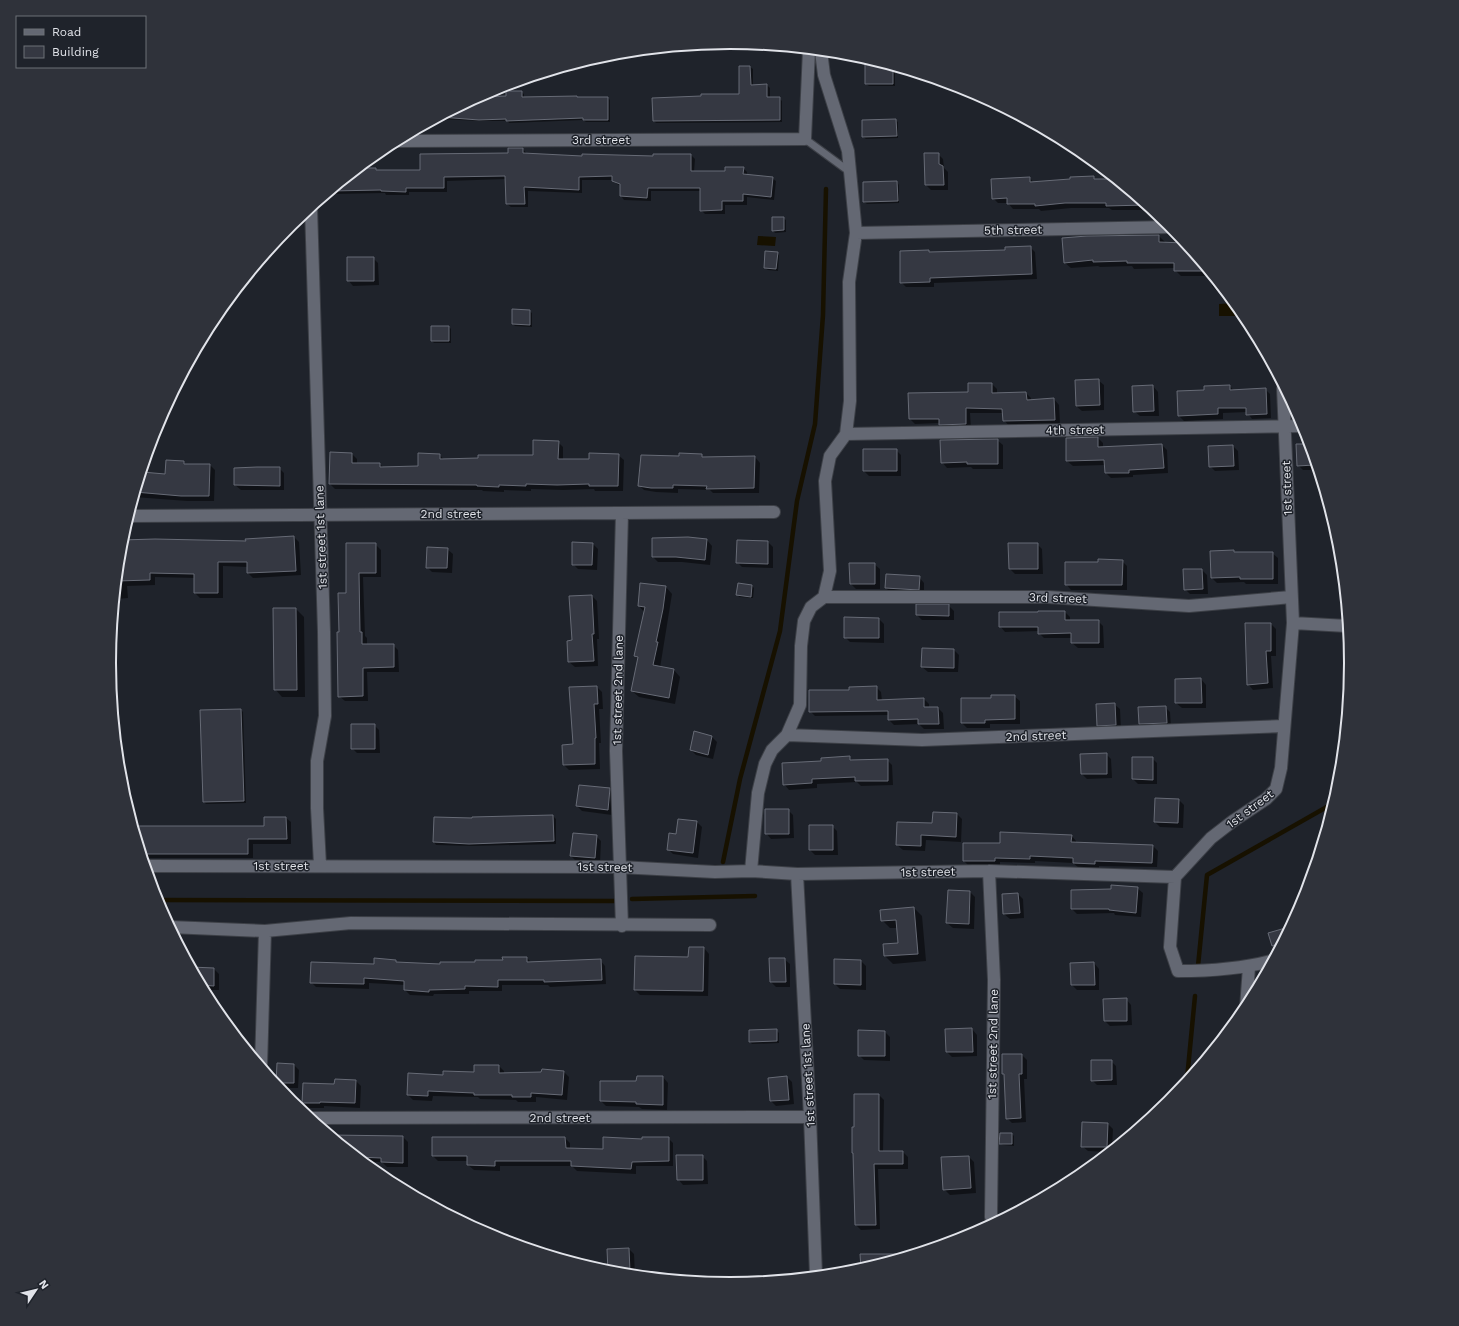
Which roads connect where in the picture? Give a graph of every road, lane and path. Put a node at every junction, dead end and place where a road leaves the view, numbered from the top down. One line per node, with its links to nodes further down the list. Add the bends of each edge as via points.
1 (809, 54): 3 (street)
2 (822, 56): 5 (street, via 824,75 848,151)
3 (806, 139): 4 (street, 3rd street); 5 (lane)
4 (406, 141)
5 (850, 172): 8 (street)
6 (311, 214): 15 (street, 1st street 1st lane)
7 (1162, 227): 8 (street, 5th street)
8 (856, 233): 12 (street, via 849,282 850,401)
9 (1284, 400): 10 (street, 1st street)
10 (1284, 426): 11 (street, 4th street); 12 (street, 4th street); 18 (street, 1st street)
11 (1296, 426)
12 (846, 434): 17 (street, via 830,456 825,482 830,571)
13 (774, 512): 14 (street, 2nd street)
14 (622, 513): 15 (street, 2nd street); 25 (street, 1st street 2nd lane, via 616,751)
15 (320, 515): 16 (street, 2nd street); 24 (street, 1st street 1st lane, via 325,716 317,761)
16 (133, 516)
17 (824, 597): 18 (street, 3rd street, via 1048,597 1189,606); 22 (street, via 811,607 804,622 800,705)
18 (1291, 597): 19 (street, 1st street)
19 (1293, 623): 20 (street); 21 (street, 1st street)
20 (1342, 626)
21 (1284, 726): 22 (street, 2nd street, via 922,740); 29 (street, 1st street, via 1281,768 1276,789 1211,838)
22 (787, 735): 26 (street, via 772,750 765,764 758,793)
23 (150, 866): 24 (street, 1st street)
24 (320, 866): 25 (street, 1st street)
25 (619, 866): 26 (street, 1st street, via 715,872); 31 (street, 1st street 2nd lane)
26 (751, 870): 28 (street, 1st street)
27 (989, 871): 28 (street, 1st street); 29 (street, 1st street); 40 (street, 1st street 2nd lane, via 994,980)
28 (797, 874): 38 (street, 1st street 1st lane)
29 (1175, 877): 35 (street, via 1170,947 1178,970 1202,971)
30 (710, 925): 31 (street)
31 (622, 926): 33 (street, via 351,923)
32 (175, 927): 33 (street)
33 (265, 931): 37 (street)
34 (1265, 963): 35 (street)
35 (1248, 967): 36 (street)
36 (1247, 993)
37 (261, 1060)
38 (810, 1117): 39 (street, 2nd street); 41 (street, 1st street 1st lane)
39 (317, 1118)
40 (991, 1217)
41 (816, 1271)

